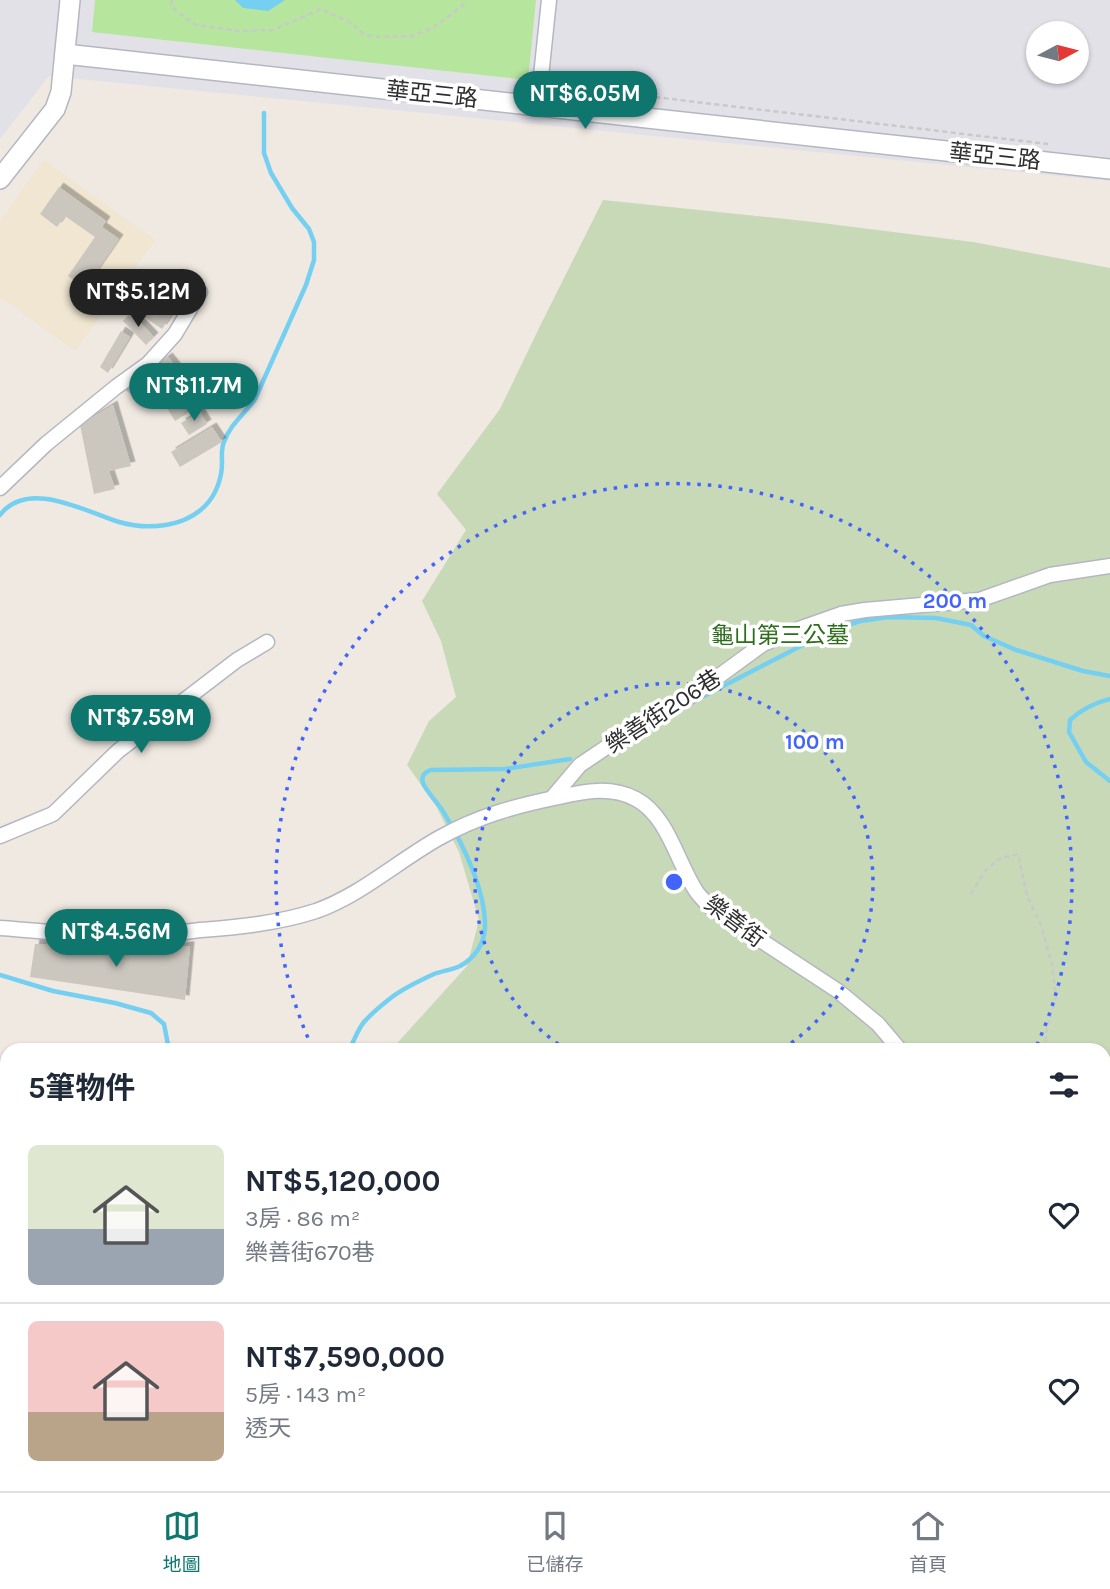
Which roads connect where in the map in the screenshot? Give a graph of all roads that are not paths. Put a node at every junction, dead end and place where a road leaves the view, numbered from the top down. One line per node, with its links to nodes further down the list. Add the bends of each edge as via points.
1 (71, 0): 3 (street)
2 (549, 0): 4 (street)
3 (65, 54): 4 (street, 華亞三路); 6 (street, via 55,109)
4 (538, 105): 5 (street, 華亞三路)
5 (1110, 169)
6 (0, 179)
7 (200, 292): 8 (street, via 175,334 148,364 46,444)
8 (0, 488)
9 (1110, 566): 11 (street, 樂善街206巷, via 1050,575 979,600 841,614 794,631 763,644 693,695 640,720 580,765)
10 (267, 642): 12 (street, via 118,751 53,814)
11 (552, 798): 13 (street, 樂善街, via 466,824 350,895 288,919 147,936); 14 (street, 樂善街, via 595,790 636,799 655,813 697,892 710,907 838,991)
12 (0, 836)
13 (0, 928)
14 (894, 1043)

